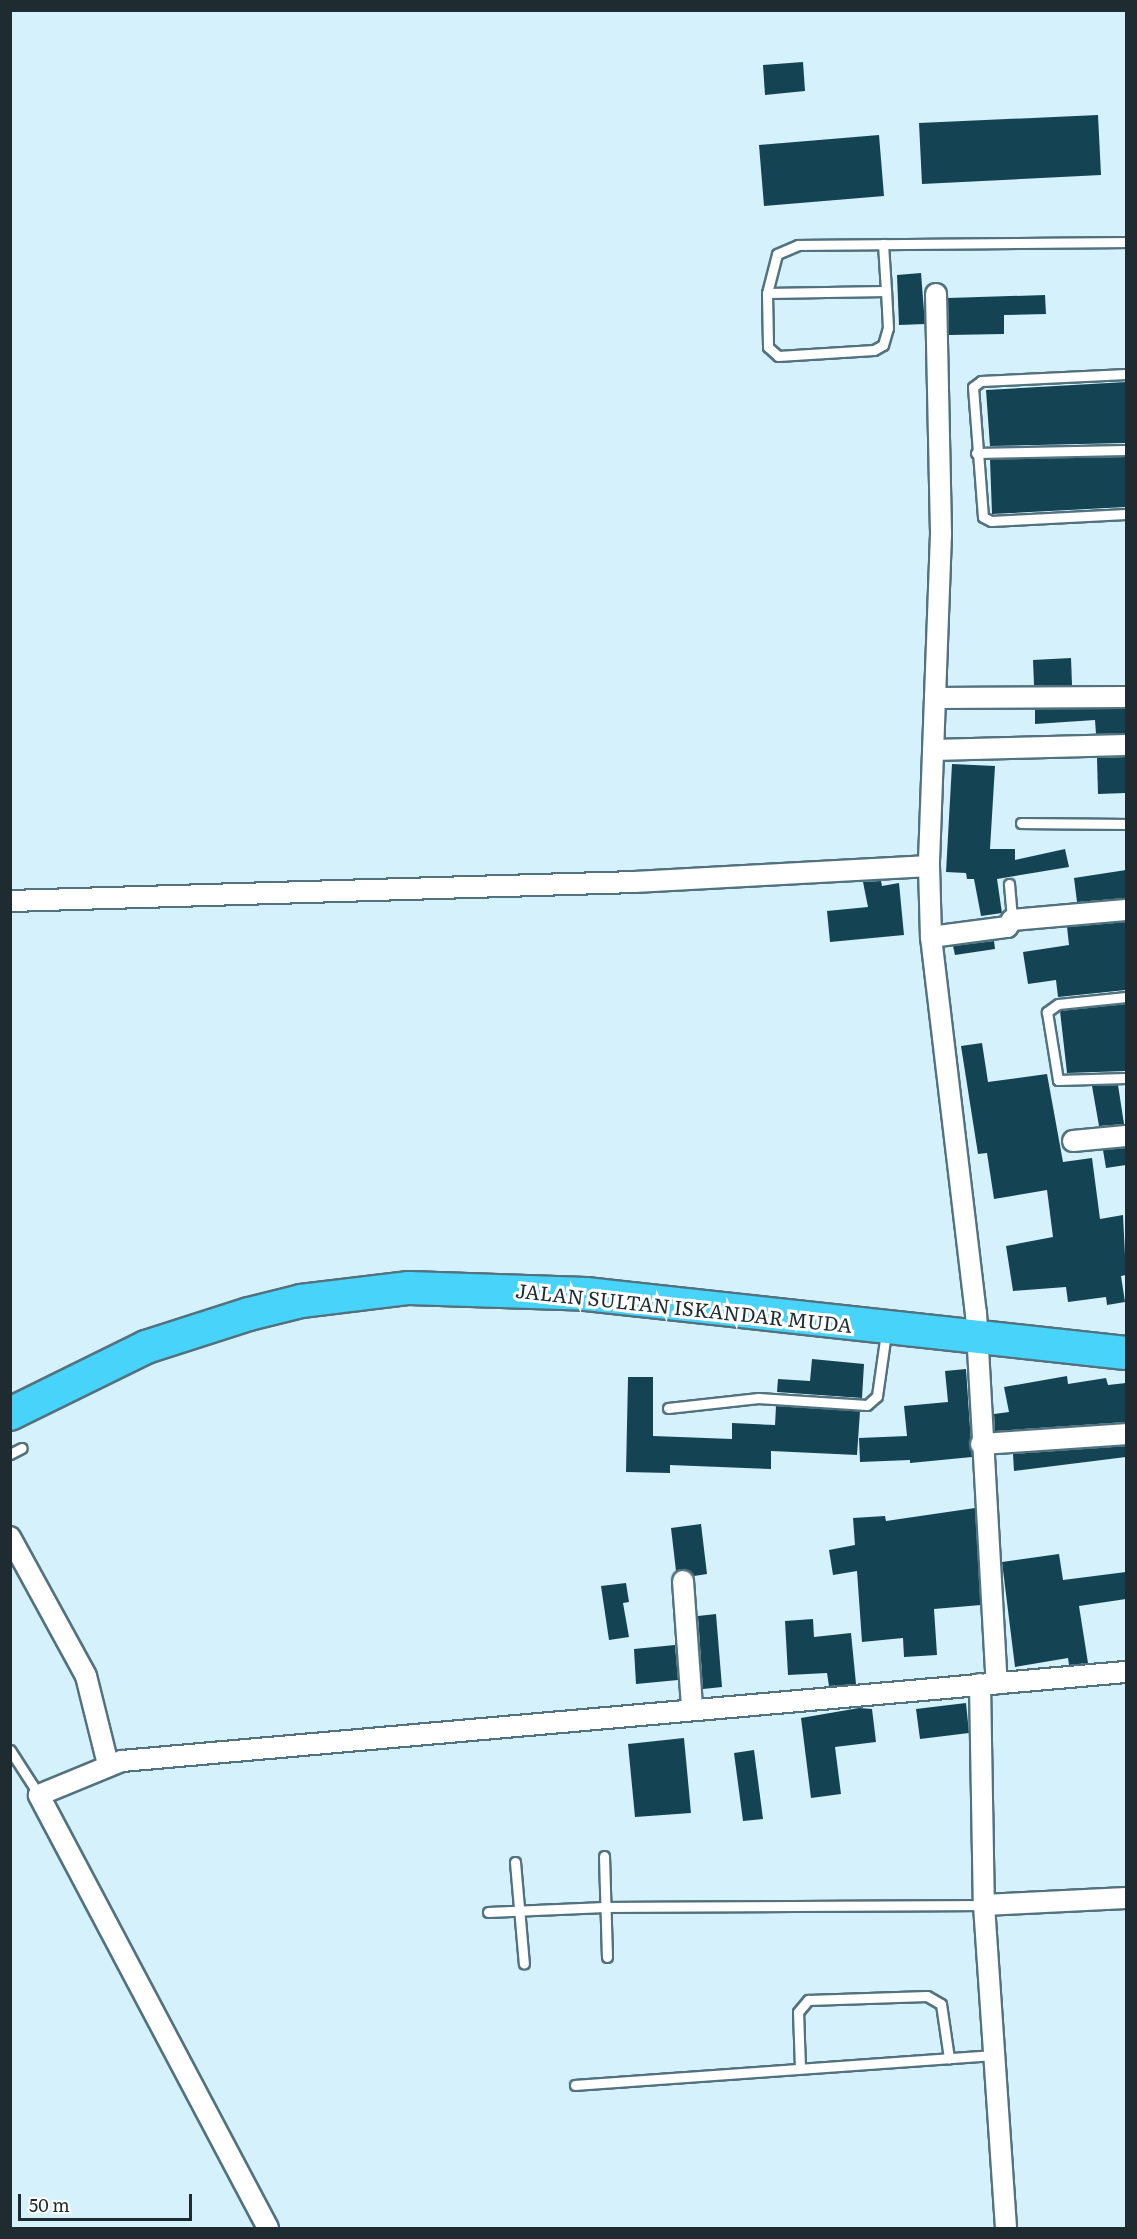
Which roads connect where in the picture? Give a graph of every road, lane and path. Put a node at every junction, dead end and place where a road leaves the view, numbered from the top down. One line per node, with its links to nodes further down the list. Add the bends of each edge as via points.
1 (1126, 242): 2 (lane)
2 (884, 244): 3 (lane); 4 (lane, via 798,245 777,254)
3 (886, 291): 4 (lane); 4 (lane, via 888,328 883,345 874,350 778,356 768,347)
4 (767, 293)
5 (936, 294): 11 (street, via 941,534)
6 (1126, 374): 8 (lane, via 976,382)
7 (1126, 450): 8 (lane)
8 (976, 453): 9 (lane, via 981,511 991,520)
9 (1126, 514)
10 (1126, 697): 11 (street)
11 (935, 698): 13 (street)
12 (1126, 745): 13 (street)
13 (933, 750): 16 (street)
14 (1021, 823): 15 (lane)
15 (1126, 824)
16 (929, 866): 18 (street, via 635,882); 21 (street)
17 (1009, 884): 20 (lane)
18 (10, 901)
19 (1126, 910): 20 (street)
20 (1012, 920): 21 (street, via 1007,927)
21 (931, 937): 27 (street)
22 (1126, 997): 23 (lane, via 1058,1004 1047,1012 1058,1080)
23 (1126, 1078)
24 (1126, 1136): 25 (street)
25 (1073, 1141)
26 (886, 1328): 27 (highway, JALAN SULTAN ISKANDAR MUDA); 29 (lane, via 877,1396 867,1405 758,1398); 30 (highway, JALAN SULTAN ISKANDAR MUDA, via 586,1294 420,1288 359,1293 249,1314 146,1347)
27 (975, 1336): 28 (highway, JALAN SULTAN ISKANDAR MUDA); 32 (street)
28 (1126, 1353)
29 (668, 1408)
30 (10, 1413)
31 (1126, 1434): 32 (street)
32 (981, 1444): 38 (street)
33 (22, 1448): 34 (lane)
34 (10, 1454)
35 (10, 1537): 41 (street, via 86,1676)
36 (684, 1581): 39 (street)
37 (1126, 1672): 38 (street)
38 (989, 1683): 39 (street); 46 (street)
39 (692, 1708): 41 (street)
40 (10, 1750): 42 (lane)
41 (108, 1764): 42 (street)
42 (39, 1795): 56 (street)
43 (604, 1856): 47 (lane)
44 (515, 1862): 48 (lane)
45 (1126, 1898): 46 (street)
46 (984, 1905): 47 (lane); 52 (street)
47 (605, 1907): 48 (lane); 50 (lane)
48 (520, 1911): 49 (lane); 51 (lane)
49 (488, 1912)
50 (607, 1957)
51 (524, 1964)
52 (993, 2055): 53 (lane); 57 (street)
53 (949, 2058): 54 (lane); 54 (lane, via 941,2004 927,1996 808,2000 798,2012)
54 (800, 2068): 55 (lane)
55 (575, 2085)
56 (268, 2229)
57 (1006, 2229)

